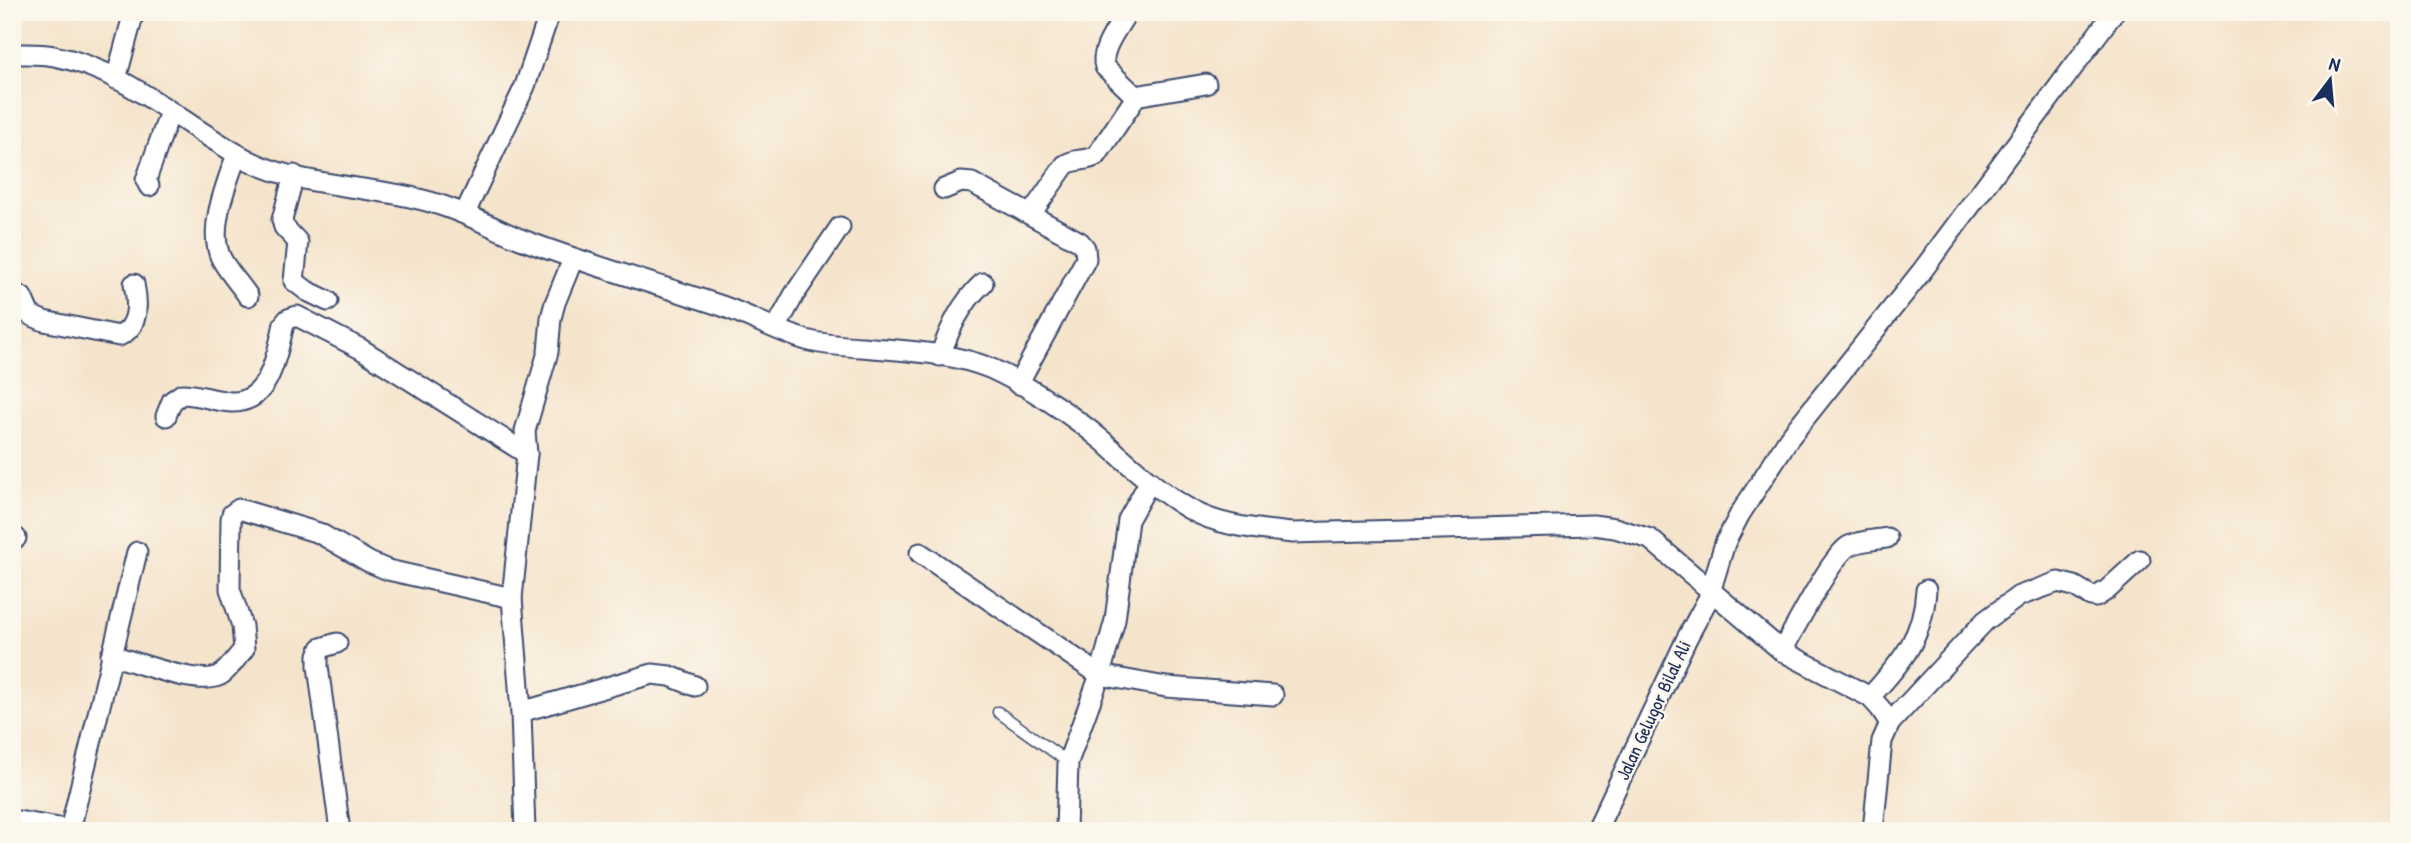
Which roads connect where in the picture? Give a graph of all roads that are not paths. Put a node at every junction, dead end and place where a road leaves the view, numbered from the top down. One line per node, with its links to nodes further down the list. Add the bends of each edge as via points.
1 (135, 12): 6 (street)
2 (550, 12): 14 (street, via 525,86)
3 (1127, 12): 8 (street, via 1103,61)
4 (2114, 12): 33 (street, Jalan Gelugor Bilal Ali, via 1922,271 1789,438 1731,529)
5 (12, 54): 6 (street, via 57,56)
6 (116, 79): 9 (street)
7 (1206, 84): 8 (street)
8 (1135, 96): 15 (street, via 1097,155 1065,165)
9 (170, 113): 10 (street); 12 (street, via 146,180)
10 (237, 154): 11 (street); 21 (street, via 218,208 218,245 221,259)
11 (294, 175): 14 (street, via 410,197); 22 (street, via 282,220 299,242 294,281)
12 (149, 186)
13 (944, 189): 15 (street, via 972,183)
14 (465, 213): 17 (street)
15 (1031, 214): 25 (street, via 1080,242 1086,259)
16 (840, 226): 23 (street)
17 (573, 259): 23 (street); 27 (street, via 551,318 548,352 525,431)
18 (983, 283): 24 (street, via 963,304)
19 (134, 285): 20 (street, via 138,304 134,319 119,336 32,316 22,297)
20 (12, 292)
21 (248, 296)
22 (328, 301)
23 (776, 328): 24 (street, via 824,344)
24 (940, 356): 25 (street, via 991,369)
25 (1018, 384): 28 (street, via 1071,416)
26 (166, 416): 27 (street, via 172,401 182,394 233,402 256,394 272,367 284,324 297,316 361,349)
27 (527, 454): 35 (street)
28 (1150, 481): 33 (street, via 1191,510 1246,527 1318,533 1615,528 1650,540); 39 (street, via 1128,520 1119,604)
29 (1886, 538): 37 (street, via 1847,547)
30 (136, 552): 38 (street)
31 (920, 553): 39 (street)
32 (2140, 560): 45 (street, via 2096,597 2058,582 2020,596 1985,621)
33 (1707, 586): 37 (street); 53 (street, Jalan Gelugor Bilal Ali)
34 (1926, 590): 42 (street, via 1923,620 1915,638)
35 (512, 598): 38 (street, via 387,570 319,533 239,509 230,519 230,589 244,649 214,678 196,678); 43 (street)
36 (338, 643): 50 (street, via 321,648 318,667)
37 (1782, 651): 42 (street)
38 (111, 655): 48 (street)
39 (1100, 675): 41 (street, via 1166,687); 46 (street)
40 (695, 686): 43 (street, via 652,674)
41 (1273, 695)
42 (1870, 697): 45 (street)
43 (521, 712): 51 (street)
44 (998, 712): 46 (lane)
45 (1890, 723): 54 (street, via 1882,741)
46 (1068, 762): 52 (street)
47 (12, 820): 48 (street)
48 (70, 830): 49 (street)
49 (77, 831)
50 (340, 831)
51 (525, 831)
52 (1066, 831)
53 (1596, 831)
54 (1873, 831)

